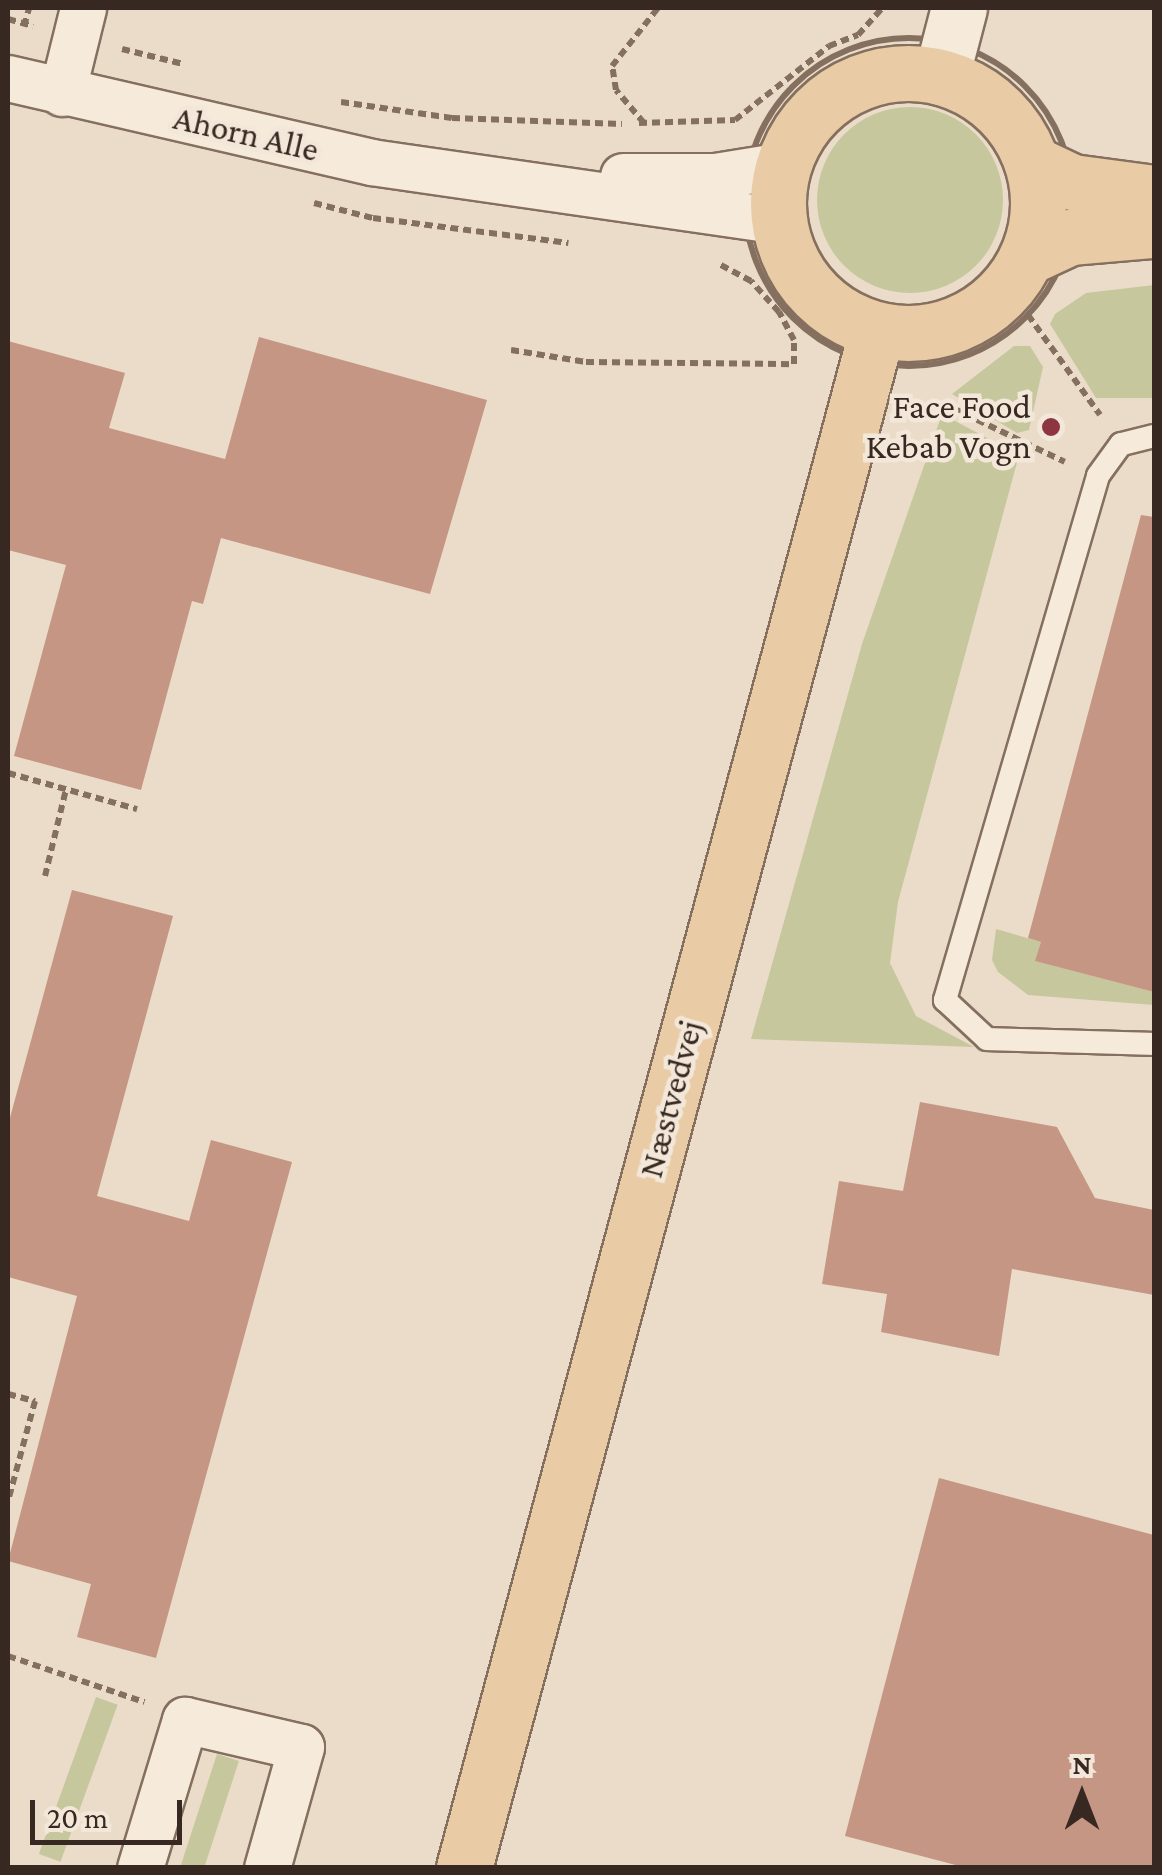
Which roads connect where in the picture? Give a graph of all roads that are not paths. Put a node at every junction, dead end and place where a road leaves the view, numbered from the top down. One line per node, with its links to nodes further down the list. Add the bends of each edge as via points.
1 (79, 22): 4 (street)
2 (950, 42): 5 (main road, via 974,91 1004,115); 6 (main road, via 844,90 800,129)
3 (8, 78): 4 (street, Ahorn Alle)
4 (62, 93): 6 (street, Ahorn Alle, via 431,173)
5 (1052, 173): 7 (main road); 9 (main road, via 1037,220)
6 (763, 193): 10 (main road, via 792,263 819,298)
7 (1154, 193)
8 (1154, 230): 9 (main road)
9 (1048, 247): 10 (main road, via 974,315)
10 (873, 346): 15 (main road, Næstvedvej)
11 (1154, 436): 12 (lane, via 1121,444 1098,476 946,1000 986,1040)
12 (1154, 1044)
13 (140, 1868): 14 (street, via 184,1720 301,1747)
14 (266, 1868)
15 (464, 1868)

